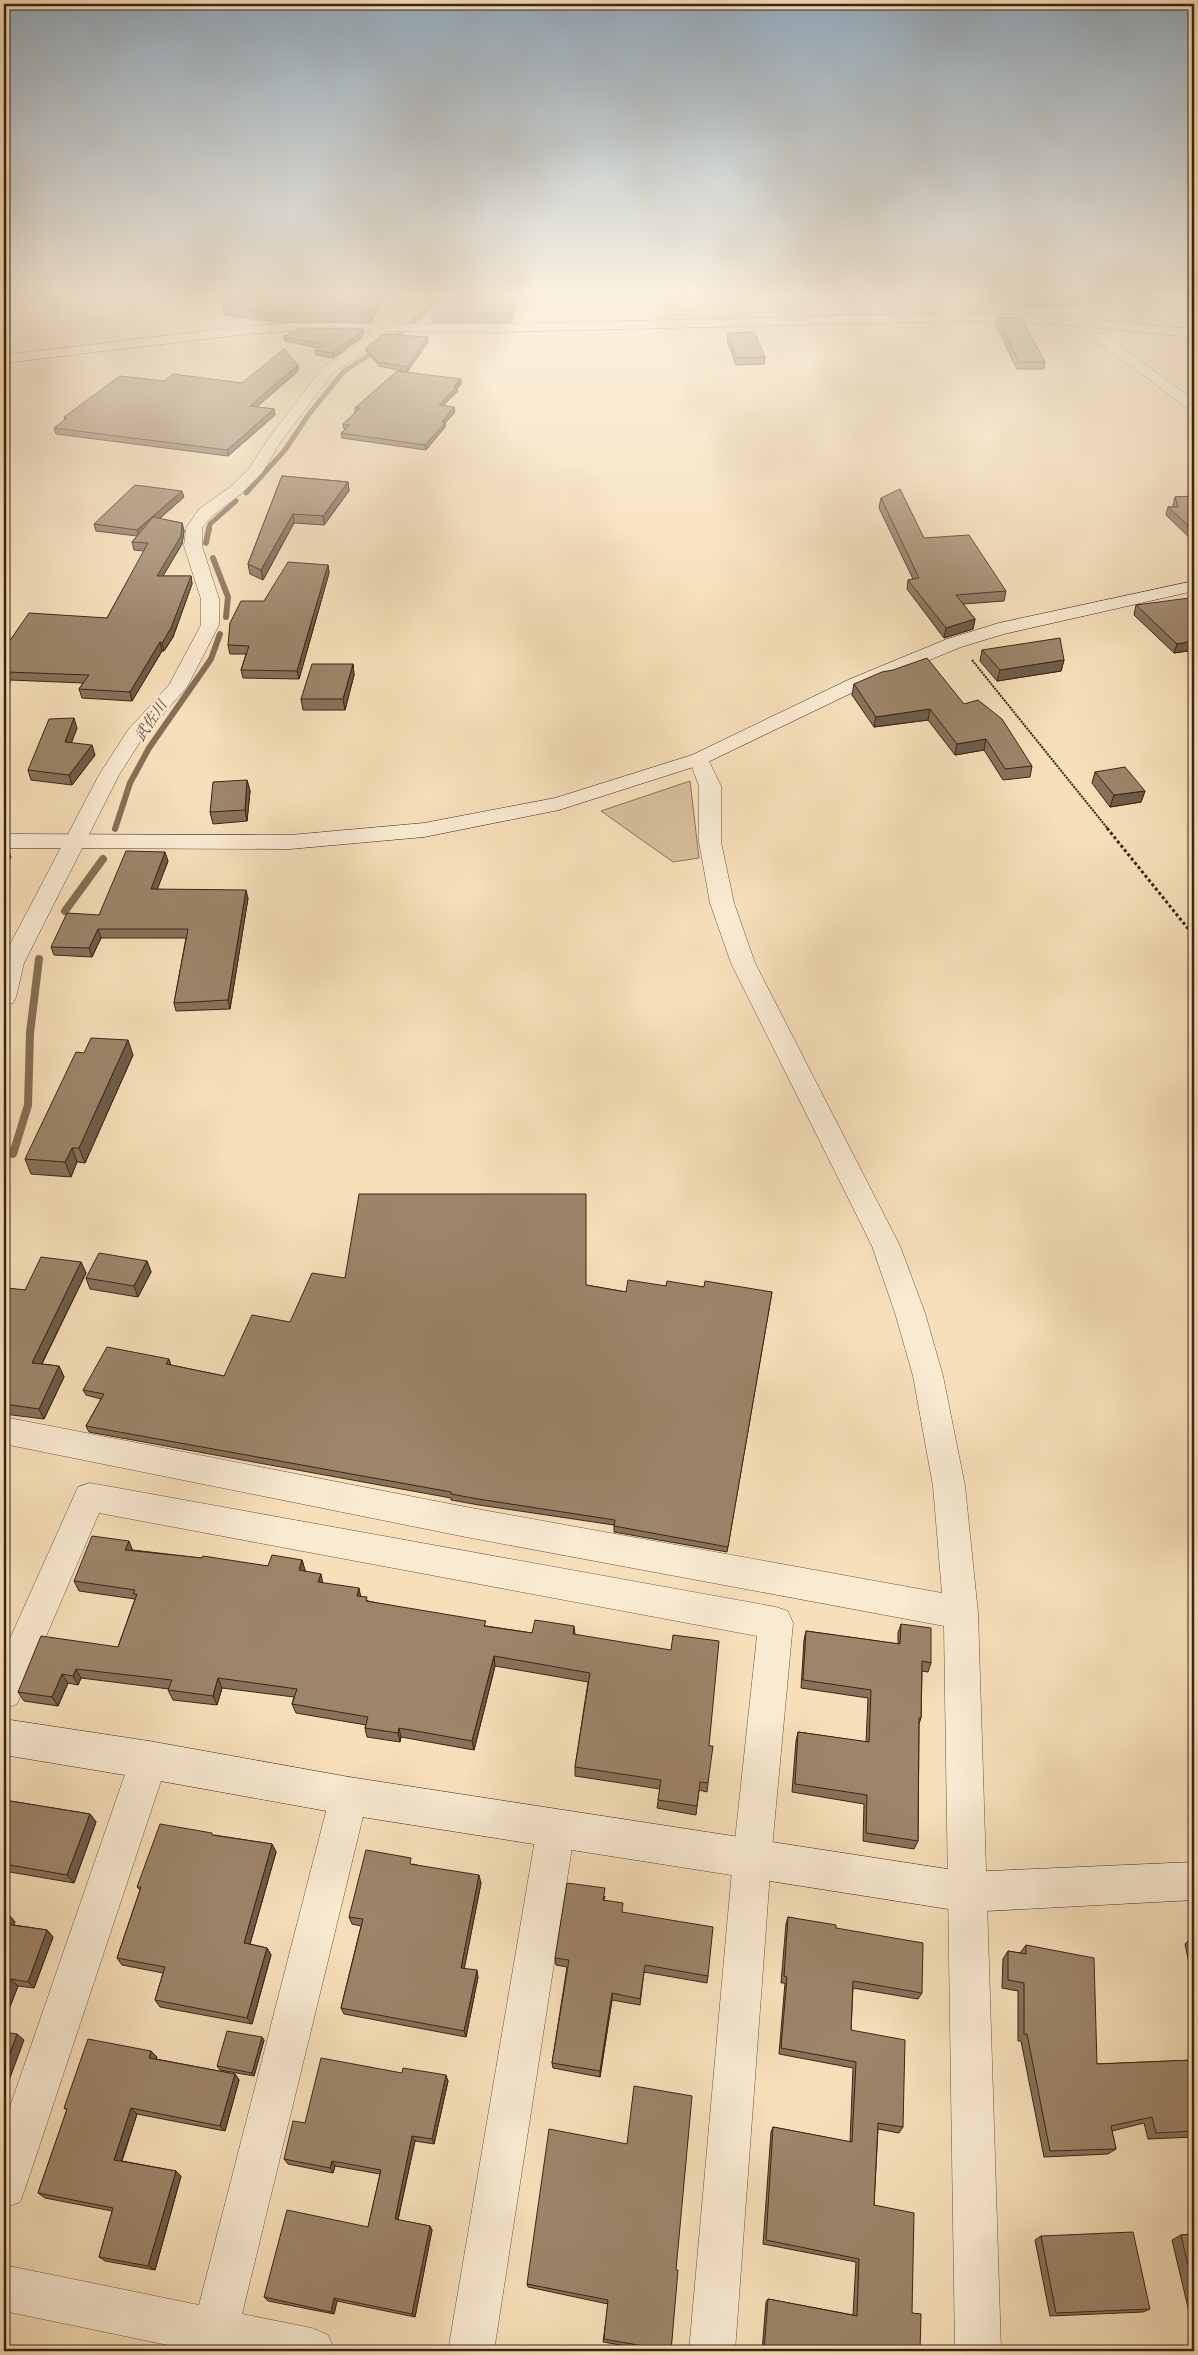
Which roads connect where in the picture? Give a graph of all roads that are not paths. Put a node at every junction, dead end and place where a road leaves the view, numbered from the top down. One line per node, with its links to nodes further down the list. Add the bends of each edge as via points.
1 (300, 407): 5 (street, via 256,470 205,513 194,528 194,546 210,599 210,625 177,687 135,734)
2 (1194, 586): 3 (street, via 1009,627 954,643 857,683)
3 (699, 759): 5 (street, via 559,804 424,830 290,842); 8 (street, via 710,786 710,842 722,903 744,963 886,1246 910,1313 928,1376 949,1486)
4 (4, 841): 5 (street)
5 (75, 841): 6 (street, via 12,963)
6 (4, 997)
7 (4, 1431): 8 (street, via 466,1522)
8 (961, 1612): 16 (street)
9 (4, 1692): 14 (street, via 90,1497 776,1623)
10 (4, 1737): 11 (street)
11 (149, 1760): 12 (street); 17 (street)
12 (349, 1796): 13 (street); 19 (street)
13 (556, 1828): 14 (street); 21 (street)
14 (752, 1859): 16 (street); 22 (street)
15 (1194, 1881): 16 (street)
16 (967, 1892): 23 (street)
17 (4, 2186)
18 (4, 2288): 19 (street)
19 (212, 2342): 20 (street)
20 (312, 2351)
21 (471, 2351)
22 (712, 2351)
23 (978, 2351)

